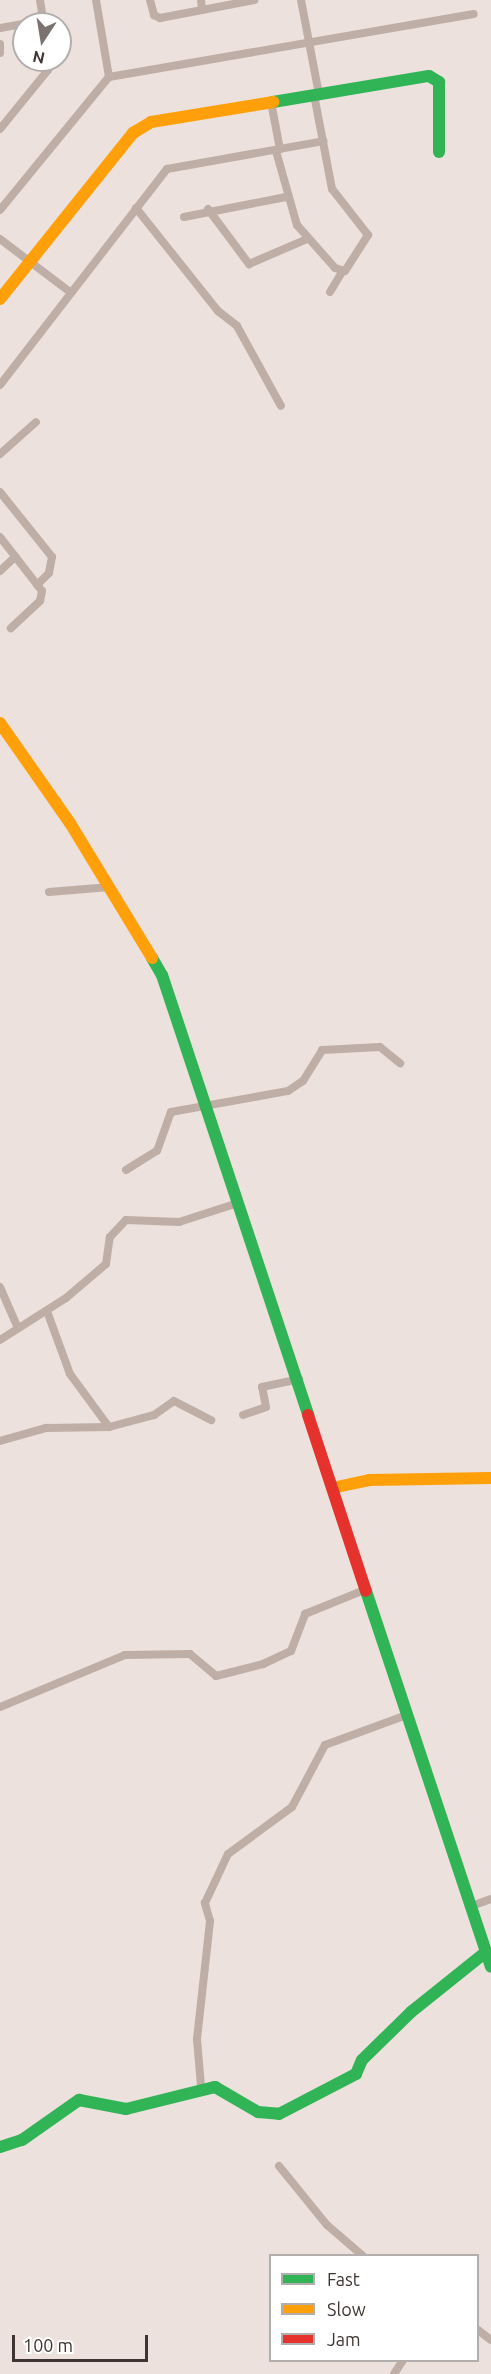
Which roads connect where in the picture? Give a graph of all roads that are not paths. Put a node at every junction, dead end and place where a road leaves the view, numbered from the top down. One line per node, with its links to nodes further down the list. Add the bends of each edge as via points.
1 (96, 0): 11 (street)
2 (150, 0): 5 (street, via 156,17)
3 (254, 0): 5 (street)
4 (301, 0): 7 (street)
5 (202, 5)
6 (474, 14): 7 (street)
7 (309, 43): 11 (street); 12 (street)
8 (0, 44): 9 (street)
9 (0, 54)
10 (46, 72): 14 (street)
11 (109, 77): 21 (street)
12 (317, 94): 13 (street); 15 (street); 17 (street, via 435,77)
13 (271, 102): 16 (street); 25 (street, via 141,125)
14 (0, 129)
15 (324, 141): 16 (street); 26 (street, via 335,195 368,235)
16 (278, 150): 18 (street); 19 (street, via 172,167)
17 (439, 152)
18 (286, 197): 20 (street); 24 (street)
19 (136, 208): 27 (street); 31 (street, via 218,311 237,327)
20 (208, 209): 22 (street); 24 (street, via 249,264)
21 (0, 210)
22 (184, 217)
23 (0, 239): 25 (street)
24 (307, 239): 26 (street)
25 (30, 260): 27 (street); 29 (street)
26 (342, 272): 28 (street)
27 (70, 292): 30 (street)
28 (330, 292)
29 (0, 299)
30 (0, 385)
31 (281, 406)
32 (36, 422): 33 (street)
33 (0, 454)
34 (0, 492): 38 (street, via 49,550 52,566)
35 (0, 537): 36 (street)
36 (15, 557): 37 (street); 38 (street)
37 (0, 571)
38 (40, 582): 39 (street, via 40,601)
39 (11, 628)
40 (0, 723): 41 (street)
41 (110, 887): 42 (street); 44 (street, via 162,975)
42 (49, 892)
43 (400, 1063): 44 (street, via 380,1047 322,1050 303,1081 288,1091)
44 (205, 1107): 45 (street, via 171,1112 157,1151); 46 (street)
45 (126, 1170)
46 (238, 1203): 48 (street, via 179,1222 126,1220 110,1237 106,1264); 51 (street)
47 (0, 1287): 49 (street)
48 (47, 1311): 49 (street); 54 (street, via 70,1374)
49 (17, 1326): 50 (street)
50 (0, 1340)
51 (299, 1379): 52 (street, via 262,1387 266,1407); 57 (street)
52 (243, 1415)
53 (211, 1420): 54 (street, via 174,1401 154,1415)
54 (110, 1427): 55 (street, via 46,1428)
55 (0, 1441)
56 (491, 1478): 57 (street, via 369,1480)
57 (332, 1488): 58 (street)
58 (367, 1589): 59 (street, via 305,1614 291,1651 263,1664 216,1676 190,1654 125,1655); 60 (street)
59 (0, 1707)
60 (407, 1714): 62 (street); 65 (street, via 325,1745 292,1807 228,1854 205,1903 210,1926 197,2039)
61 (491, 1899): 62 (street)
62 (469, 1907): 63 (street)
63 (486, 1952): 64 (street); 65 (street, via 411,2012 362,2060 356,2074 279,2114 258,2112 230,2091)
64 (491, 1967)
65 (201, 2086): 66 (street, via 126,2109 73,2102 22,2140)
66 (0, 2147)
67 (279, 2166): 68 (street, via 327,2225)
68 (361, 2254)

